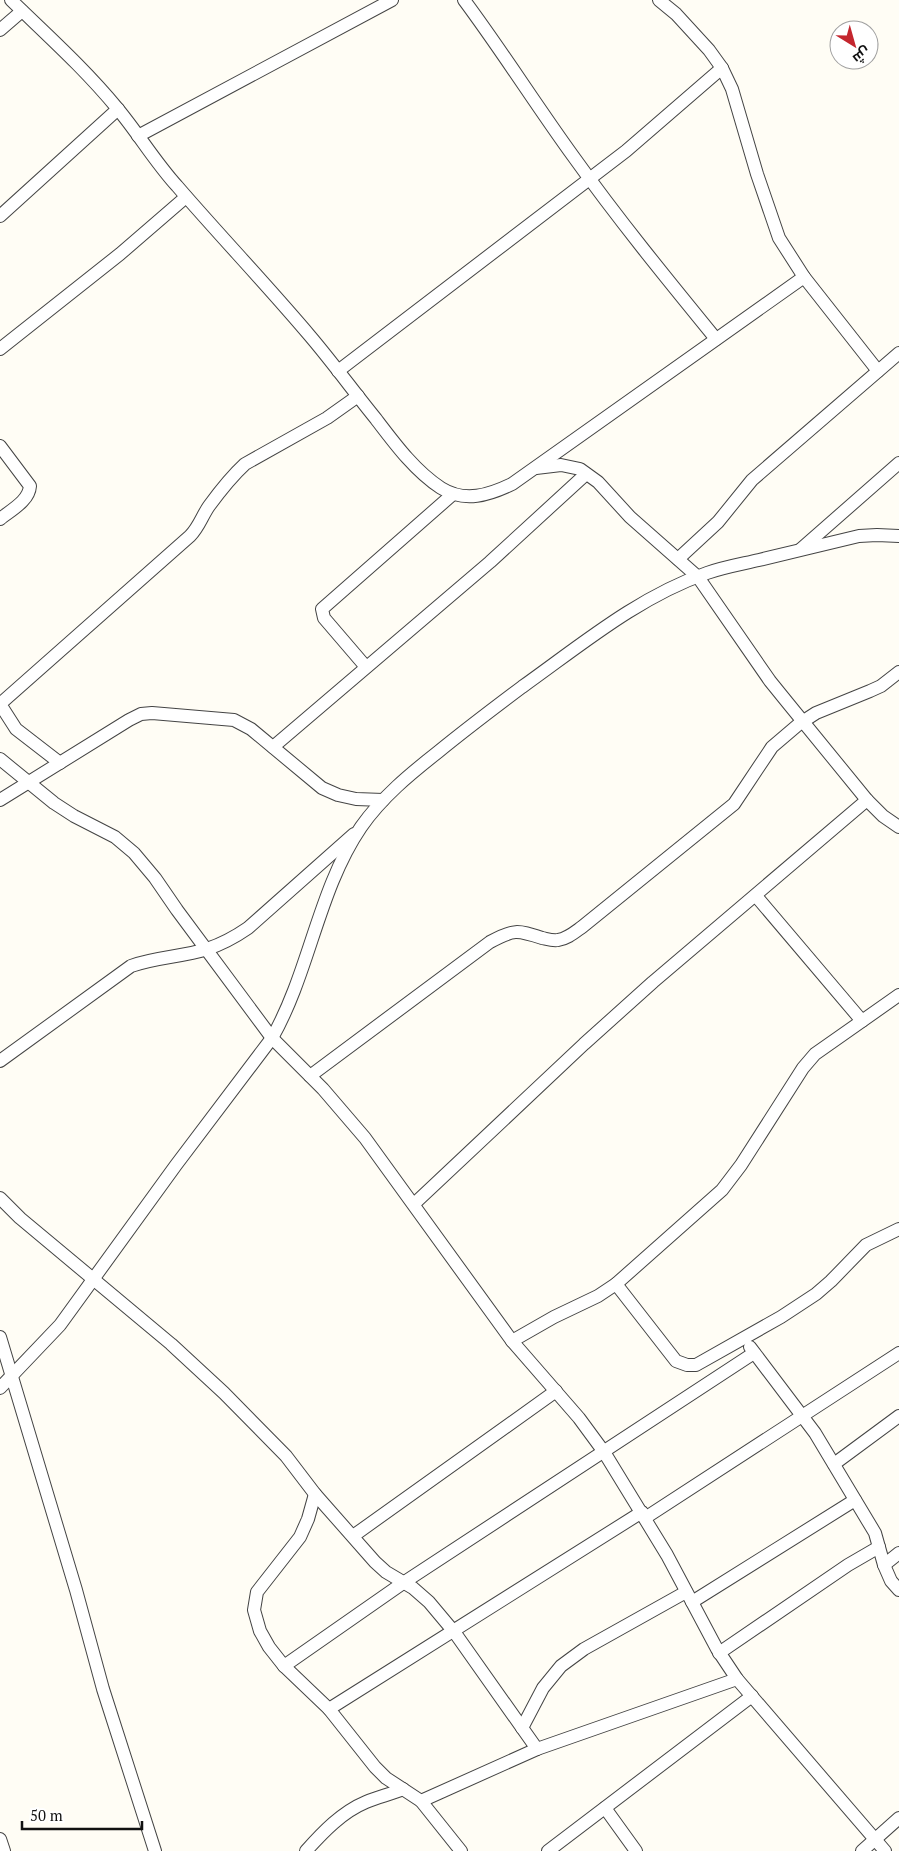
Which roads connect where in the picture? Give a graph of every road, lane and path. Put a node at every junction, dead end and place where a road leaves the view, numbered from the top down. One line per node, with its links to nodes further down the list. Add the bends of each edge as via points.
1 (11, 0): 5 (street)
2 (392, 0): 9 (street)
3 (464, 0): 10 (street)
4 (659, 0): 7 (street, via 676,14)
5 (22, 11): 6 (street); 8 (street)
6 (0, 30)
7 (722, 68): 10 (street); 13 (street, via 732,89 779,238)
8 (118, 108): 9 (street); 12 (street)
9 (138, 136): 11 (street)
10 (590, 179): 14 (street, via 644,252); 17 (street)
11 (186, 197): 15 (street); 17 (street, via 274,293)
12 (0, 216)
13 (804, 276): 14 (street); 18 (street)
14 (716, 339): 22 (street)
15 (0, 349)
16 (899, 353): 18 (street)
17 (338, 371): 19 (street)
18 (878, 371): 28 (street, via 752,480 718,522)
19 (358, 396): 24 (street, via 400,451 427,477); 35 (street, via 327,418 245,464 208,507 190,536 0,704 16,729)
20 (0, 446): 25 (street, via 30,486 25,498)
21 (899, 463): 27 (street)
22 (535, 468): 23 (street, via 560,465 580,469); 24 (street, via 491,494 471,497)
23 (586, 474): 28 (street); 30 (street, via 490,562)
24 (453, 494): 30 (street, via 322,609 324,618)
25 (0, 519)
26 (899, 536): 27 (street, via 859,536)
27 (800, 550): 29 (street)
28 (678, 559): 29 (street)
29 (698, 576): 32 (street, via 770,681); 38 (street, via 644,602 610,624 480,718)
30 (366, 667): 33 (street)
31 (899, 672): 32 (street, via 870,691)
32 (803, 721): 39 (street); 48 (street, via 772,747 734,804 582,927 558,940 520,931 504,934)
33 (273, 747): 35 (street, via 234,720 152,713 129,720); 38 (street, via 322,788 338,795)
34 (0, 759): 36 (street)
35 (60, 763): 36 (street)
36 (29, 782): 37 (street); 43 (street, via 74,816 115,837 134,853)
37 (0, 800)
38 (383, 800): 40 (street)
39 (867, 800): 41 (street); 42 (street)
40 (361, 827): 43 (street, via 248,928); 46 (street, via 344,858 284,1017)
41 (899, 828)
42 (756, 896): 45 (street); 50 (street, via 632,1001)
43 (206, 950): 46 (street); 47 (street, via 131,966)
44 (899, 995): 45 (street)
45 (862, 1021): 53 (street, via 815,1054 803,1068 722,1190)
46 (272, 1038): 48 (street); 52 (street)
47 (0, 1060)
48 (310, 1076): 50 (street, via 365,1138)
49 (0, 1198): 52 (street)
50 (414, 1204): 56 (street)
51 (899, 1229): 55 (street, via 866,1245 816,1294)
52 (94, 1279): 59 (street, via 60,1324); 66 (street, via 224,1393 286,1456)
53 (616, 1284): 55 (street, via 676,1361 687,1366 696,1366); 56 (street)
54 (0, 1337): 59 (street)
55 (744, 1339): 57 (street)
56 (512, 1341): 61 (street)
57 (754, 1353): 63 (street); 64 (street)
58 (899, 1353): 63 (street)
59 (12, 1376): 60 (street); 91 (street, via 103,1689)
60 (0, 1388)
61 (556, 1391): 64 (street); 69 (street)
62 (899, 1416): 65 (street)
63 (803, 1417): 65 (street); 68 (street)
64 (604, 1452): 68 (street); 73 (street)
65 (834, 1464): 67 (street)
66 (315, 1494): 69 (street); 78 (street, via 300,1537 257,1592 254,1610 260,1631)
67 (855, 1500): 70 (street); 75 (street)
68 (644, 1515): 75 (street); 76 (street)
69 (353, 1536): 73 (street, via 386,1572)
70 (879, 1547): 72 (street); 77 (street)
71 (899, 1553): 72 (street)
72 (884, 1565): 74 (street)
73 (404, 1582): 76 (street, via 429,1602); 78 (street)
74 (899, 1590)
75 (689, 1597): 77 (street); 82 (street, via 584,1649 561,1666 543,1688)
76 (453, 1630): 81 (street); 82 (street)
77 (719, 1653): 79 (street)
78 (284, 1666): 81 (street)
79 (737, 1679): 80 (street); 83 (street)
80 (752, 1696): 86 (street); 89 (street)
81 (330, 1709): 84 (street, via 375,1767)
82 (522, 1728): 83 (street)
83 (537, 1749): 85 (street)
84 (403, 1789): 85 (street); 92 (street, via 354,1808 332,1823)
85 (421, 1801): 93 (street)
86 (605, 1808): 94 (street); 95 (street)
87 (899, 1818): 89 (street)
88 (0, 1839): 90 (street)
89 (874, 1839): 96 (street); 97 (street)
90 (4, 1851)
91 (155, 1851)
92 (306, 1851)
93 (460, 1851)
94 (548, 1851)
95 (636, 1851)
96 (862, 1851)
97 (885, 1851)

